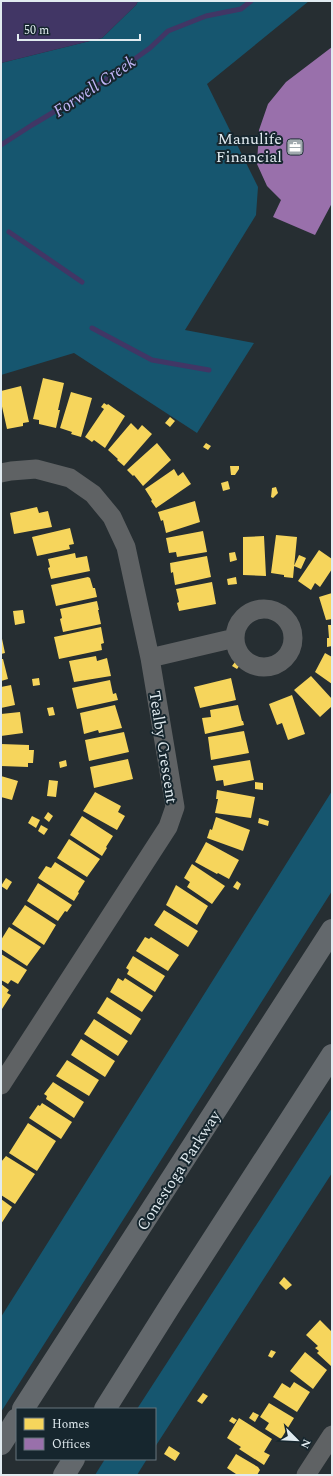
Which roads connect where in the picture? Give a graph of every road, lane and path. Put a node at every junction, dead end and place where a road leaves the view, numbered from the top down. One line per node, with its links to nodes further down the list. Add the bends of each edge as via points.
1 (1, 473): 3 (street, Tealby Crescent, via 36,469 70,478 92,494 112,517 126,547)
2 (235, 638): 3 (street)
3 (150, 658): 6 (street, Tealby Crescent, via 175,808 168,827)
4 (332, 930): 7 (highway, Conestoga Parkway)
5 (332, 1055): 8 (highway)
6 (1, 1084)
7 (24, 1408)
8 (106, 1408)
9 (16, 1421): 11 (highway)
10 (332, 1435): 14 (street)
11 (1, 1444)
12 (73, 1460): 13 (highway)
13 (64, 1475)
14 (306, 1475)

